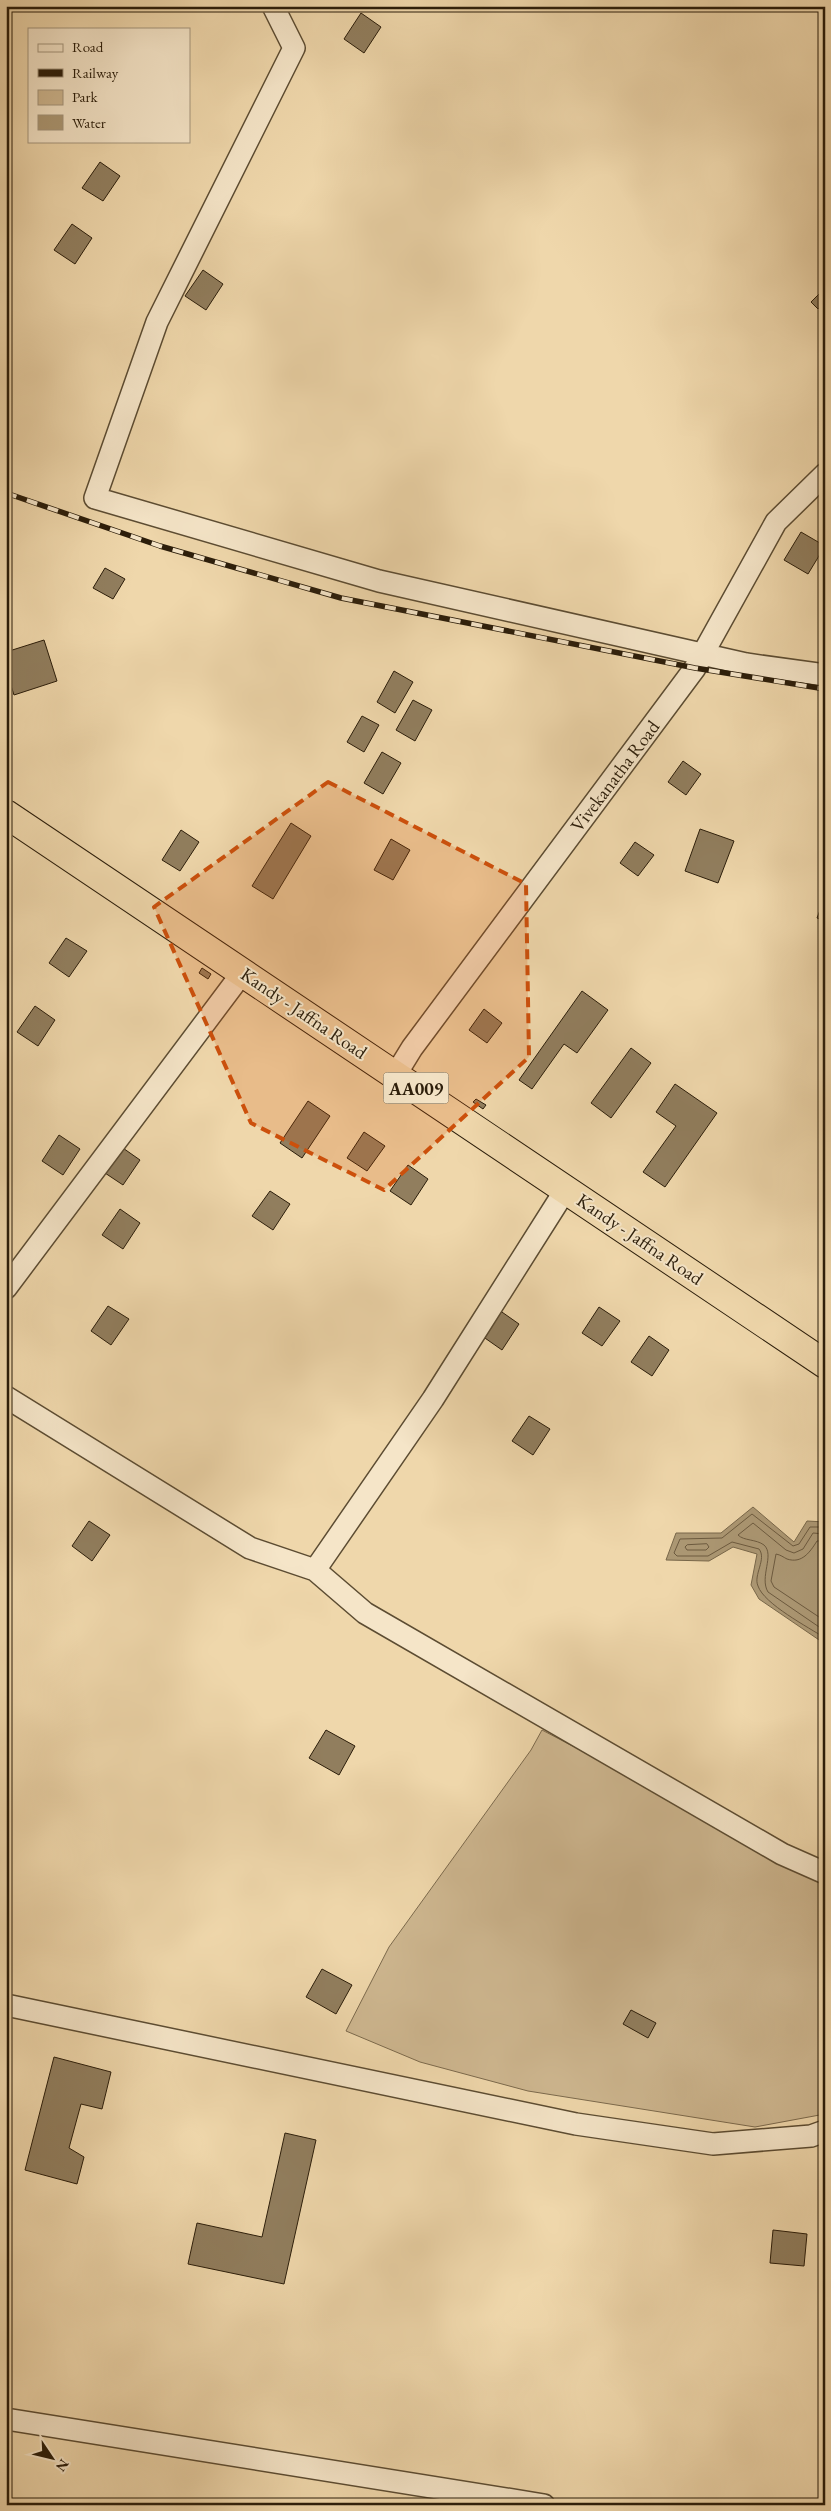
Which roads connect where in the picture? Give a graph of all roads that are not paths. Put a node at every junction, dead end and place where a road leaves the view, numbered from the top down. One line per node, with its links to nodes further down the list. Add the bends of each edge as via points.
1 (274, 6): 3 (street, via 294,48 157,322 96,498 379,582)
2 (825, 474): 3 (street, Vivekanatha Road, via 776,522)
3 (702, 653): 4 (street, via 746,664); 7 (street, Vivekanatha Road, via 695,668 412,1048)
4 (825, 675)
5 (6, 814): 6 (highway, Kandy - Jaffna Road / AA009)
6 (243, 972): 7 (highway, Kandy - Jaffna Road / AA009); 9 (street)
7 (396, 1074): 8 (highway, Kandy - Jaffna Road / AA009)
8 (566, 1189): 10 (highway, Kandy - Jaffna Road / AA009); 12 (street, via 433,1400)
9 (6, 1288)
10 (825, 1364)
11 (6, 1397): 12 (street, via 250,1548)
12 (315, 1570): 13 (street, via 365,1613 782,1854)
13 (825, 1873)
14 (6, 2005): 15 (street, via 576,2124 714,2144 811,2136)
15 (825, 2131)
16 (6, 2419): 17 (street)
17 (544, 2505)

